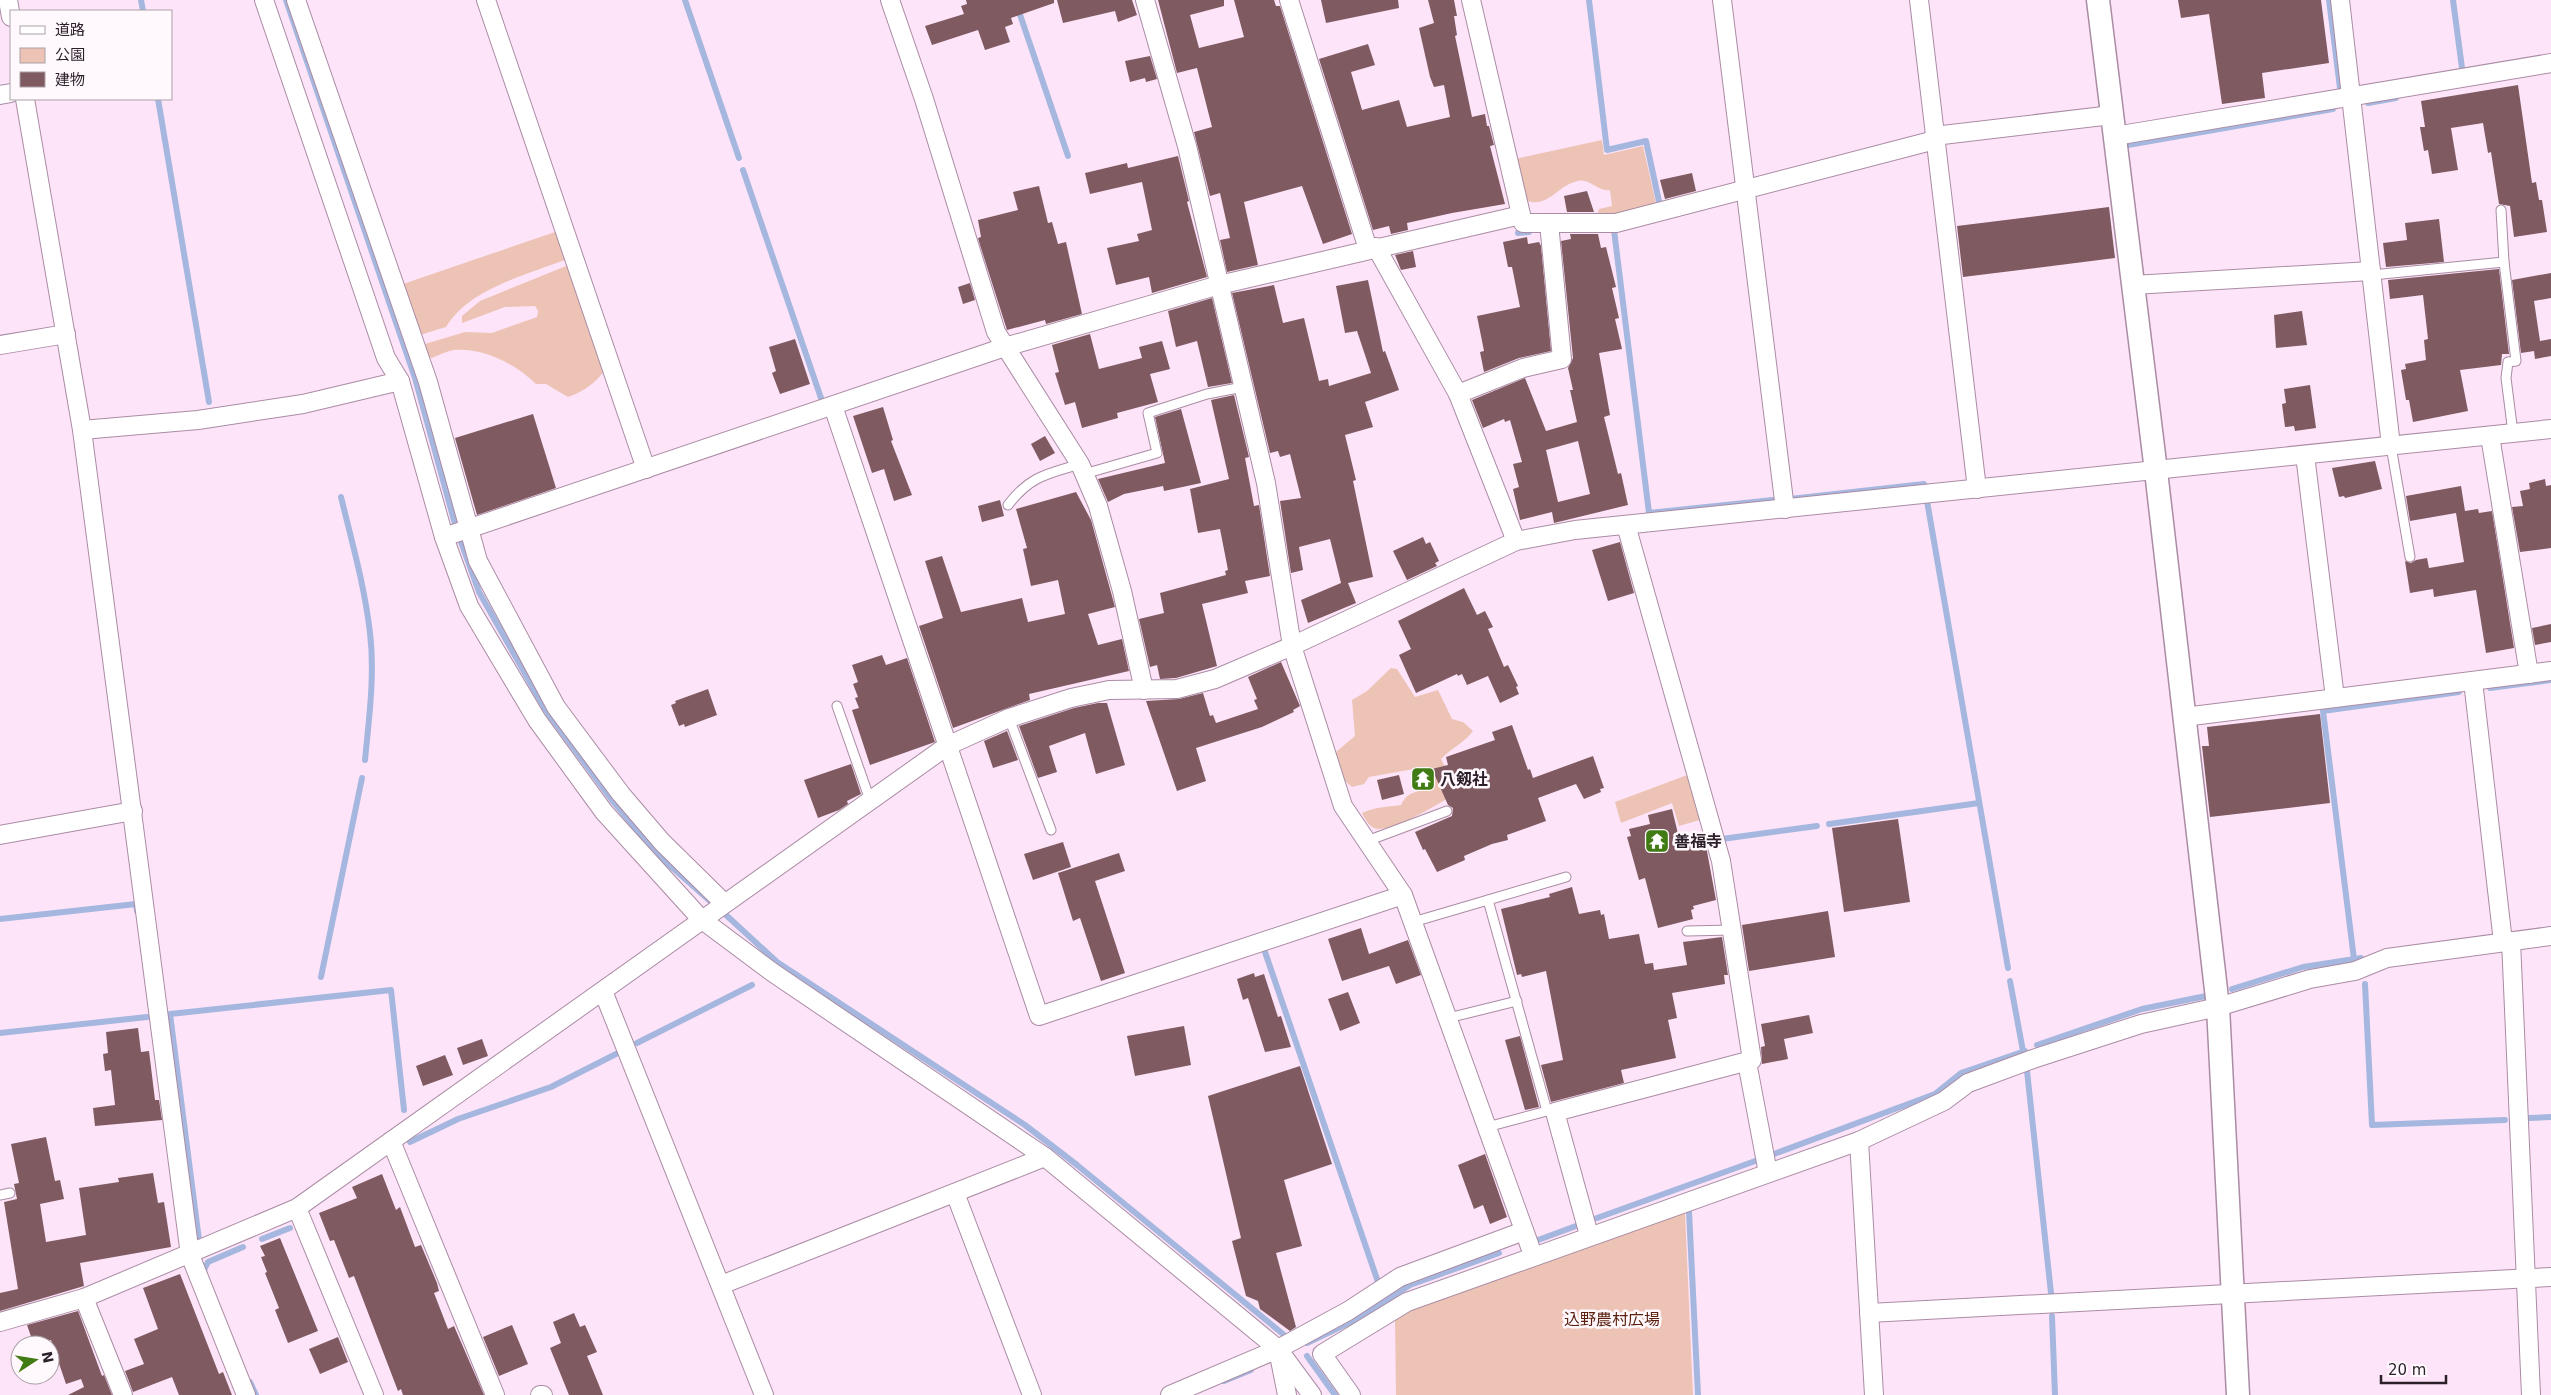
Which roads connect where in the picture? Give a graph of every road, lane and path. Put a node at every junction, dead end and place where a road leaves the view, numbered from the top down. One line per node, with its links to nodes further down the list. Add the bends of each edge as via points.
1 (264, 0): 29 (street, via 386,358)
2 (296, 0): 46 (street, via 428,382)
3 (486, 0): 39 (street)
4 (890, 0): 28 (street, via 996,332)
5 (1144, 0): 24 (street, via 1187,146)
6 (1289, 0): 21 (street)
7 (1471, 0): 19 (street)
8 (1722, 0): 17 (street)
9 (1919, 0): 16 (street)
10 (2098, 0): 15 (street)
11 (2340, 0): 13 (street)
12 (2551, 63): 13 (street)
13 (2352, 96): 15 (street); 23 (street)
14 (26, 100): 26 (street)
15 (2114, 126): 16 (street); 25 (street)
16 (1935, 138): 17 (street); 42 (street)
17 (1745, 189): 20 (street, via 1616,223); 44 (street)
18 (2502, 210): 22 (lane)
19 (1521, 215): 20 (street, via 1523,223); 21 (street)
20 (1549, 223): 31 (street, via 1562,360 1524,368)
21 (1372, 248): 24 (street); 31 (street)
22 (2504, 262): 23 (lane); 35 (lane, via 2516,360 2508,362 2506,378)
23 (2372, 273): 25 (street); 37 (street)
24 (1219, 285): 28 (street); 30 (street)
25 (2133, 285): 41 (street)
26 (66, 334): 27 (street); 34 (street)
27 (0, 345)
28 (1005, 347): 32 (street); 40 (street)
29 (400, 381): 34 (street, via 293,406 198,420); 47 (street)
30 (1243, 387): 40 (lane, via 1207,394 1148,413 1156,453); 50 (street, via 1266,483)
31 (1458, 394): 48 (street)
32 (833, 406): 39 (street); 59 (street)
33 (2551, 429): 35 (street)
34 (82, 430): 61 (street)
35 (2513, 433): 36 (street)
36 (2490, 436): 37 (street); 52 (street)
37 (2391, 446): 38 (street); 49 (lane)
38 (2305, 455): 41 (street); 55 (street)
39 (646, 469): 46 (street)
40 (1082, 469): 43 (lane, via 1046,474 1022,487); 54 (street, via 1098,506)
41 (2156, 471): 42 (street); 57 (street)
42 (1977, 489): 44 (street)
43 (1008, 505)
44 (1785, 509): 45 (street)
45 (1626, 525): 48 (street); 72 (street, via 1721,861)
46 (469, 529): 47 (street); 69 (street, via 482,570 556,707 644,821)
47 (444, 537): 70 (street, via 469,606 537,720 604,812)
48 (1516, 541): 50 (street)
49 (2410, 557)
50 (1292, 646): 54 (street, via 1215,679 1177,689); 65 (street, via 1343,806)
51 (2551, 672): 52 (street)
52 (2529, 674): 53 (street)
53 (2473, 680): 55 (street); 75 (street)
54 (1144, 690): 58 (street, via 1099,692)
55 (2335, 698): 57 (street)
56 (836, 706): 60 (lane)
57 (2184, 716): 78 (street)
58 (1010, 718): 59 (street); 63 (lane)
59 (947, 746): 60 (street); 67 (street, via 1039,1016)
60 (870, 800): 69 (street)
61 (133, 811): 64 (street); 93 (street)
62 (1447, 811): 65 (lane)
63 (1051, 830)
64 (0, 835)
65 (1367, 842): 67 (street)
66 (1566, 876): 68 (lane)
67 (1403, 895): 71 (street)
68 (1488, 900): 71 (lane); 77 (lane)
69 (724, 903): 70 (street)
70 (701, 919): 76 (street); 85 (street, via 772,972)
71 (1413, 922): 79 (street)
72 (1733, 930): 73 (lane); 80 (street, via 1752,1060)
73 (1686, 931)
74 (2551, 936): 75 (street)
75 (2507, 942): 78 (street, via 2387,958 2355,971 2310,979); 96 (street)
76 (603, 991): 83 (street); 97 (street)
77 (1517, 1001): 79 (lane); 81 (lane)
78 (2218, 1007): 84 (street, via 2141,1024 1968,1083 1944,1101); 98 (street)
79 (1448, 1018): 82 (street)
80 (1747, 1062): 81 (street); 86 (street)
81 (1551, 1111): 82 (lane); 92 (street)
82 (1487, 1127): 91 (street)
83 (391, 1141): 90 (street); 106 (street)
84 (1859, 1141): 86 (street); 100 (street)
85 (1045, 1157): 88 (street); 102 (street)
86 (1768, 1172): 92 (street)
87 (10, 1193): 89 (lane)
88 (954, 1193): 97 (street); 108 (street)
89 (0, 1195)
90 (297, 1208): 93 (street); 105 (street)
91 (1524, 1231): 94 (street); 102 (street, via 1400,1277 1348,1311)
92 (1590, 1235): 94 (street)
93 (190, 1255): 99 (street); 104 (street)
94 (1533, 1255): 112 (street, via 1407,1302 1322,1354)
95 (2551, 1277): 96 (street)
96 (2525, 1278): 98 (street); 115 (street)
97 (721, 1285): 107 (street)
98 (2232, 1293): 100 (street); 114 (street)
99 (84, 1298): 101 (street); 103 (street)
100 (1869, 1313): 113 (street)
101 (0, 1322)
102 (1278, 1349): 109 (street); 110 (street); 111 (street)
103 (123, 1395)
104 (246, 1395)
105 (374, 1395)
106 (495, 1395)
107 (764, 1395)
108 (1032, 1395)
109 (1170, 1395)
110 (1287, 1395)
111 (1312, 1395)
112 (1351, 1395)
113 (1874, 1395)
114 (2238, 1395)
115 (2531, 1395)

